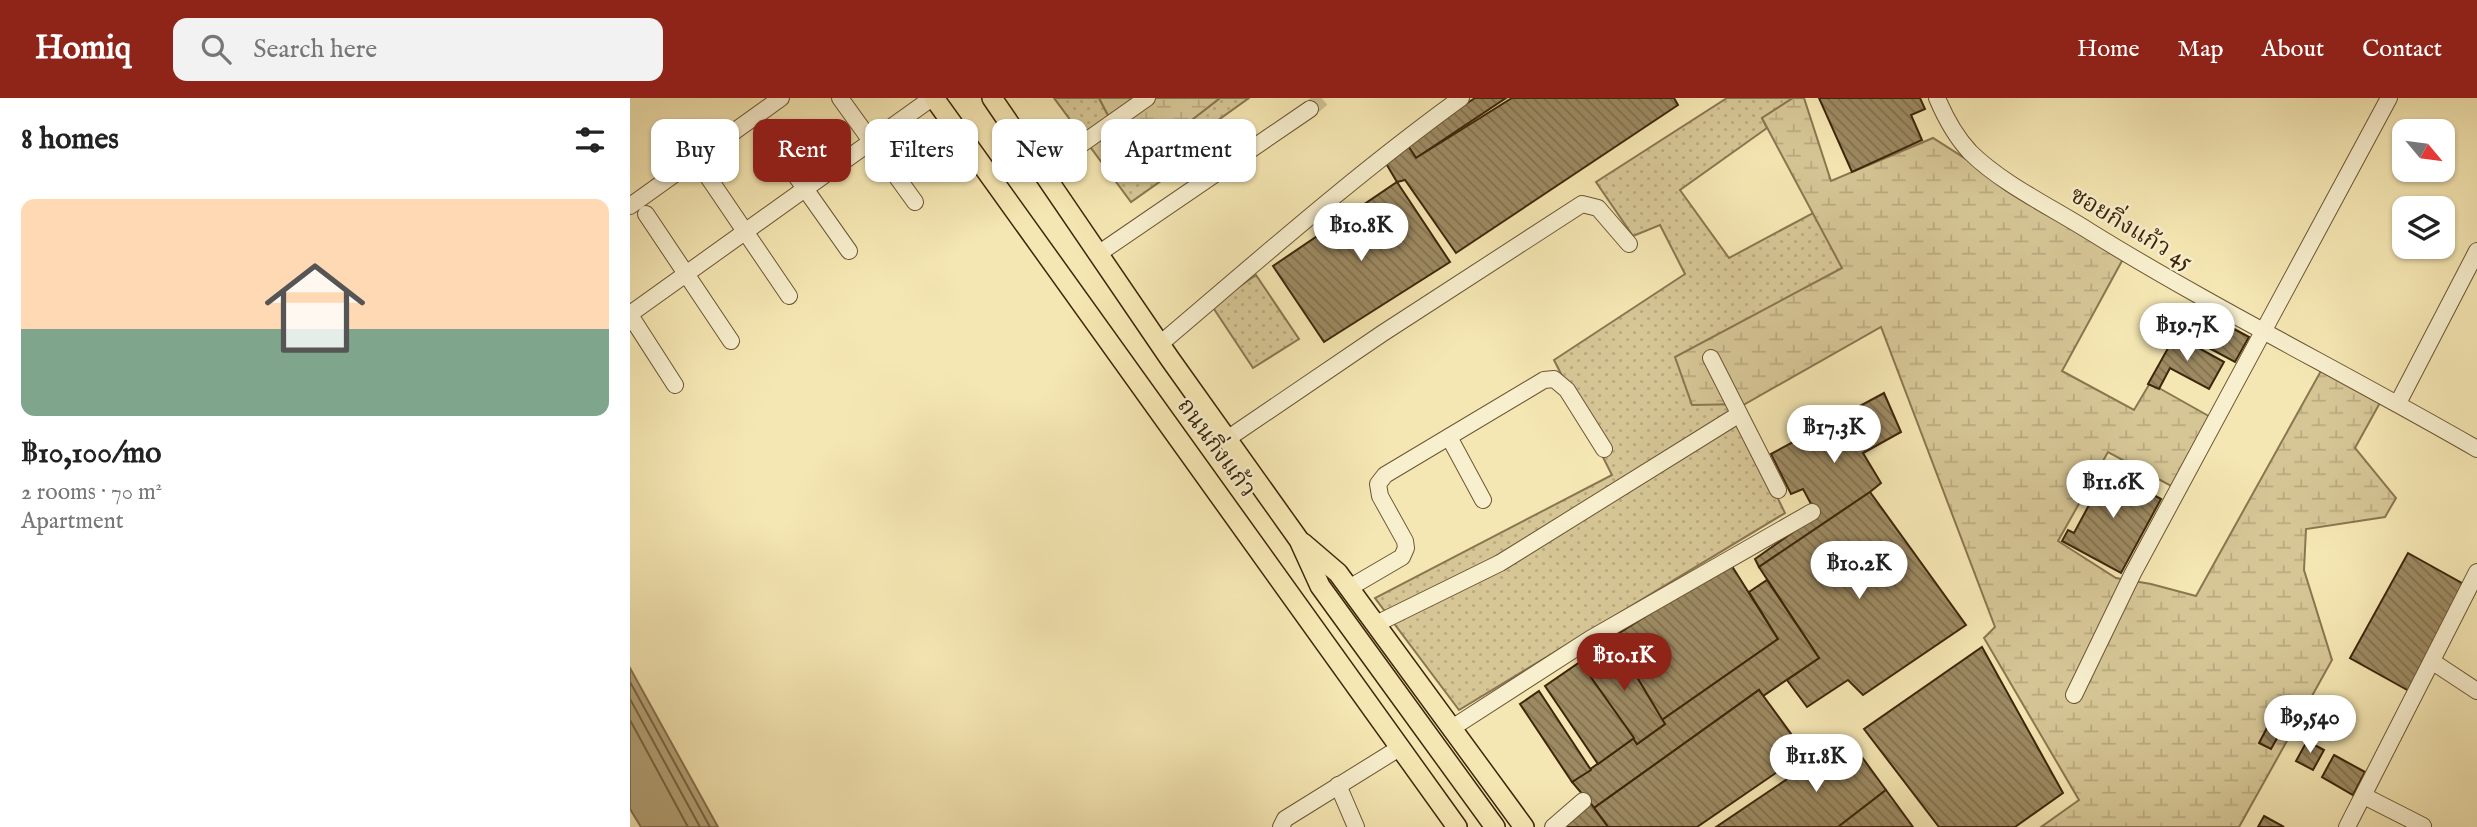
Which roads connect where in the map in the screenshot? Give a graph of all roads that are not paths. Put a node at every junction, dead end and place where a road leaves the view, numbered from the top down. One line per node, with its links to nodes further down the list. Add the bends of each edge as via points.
1 (781, 98): 21 (street)
2 (840, 98): 12 (street)
3 (933, 98): 10 (street); 53 (main road, ถนนกิ่งแก้ว)
4 (992, 98): 11 (main road, ถนนกิ่งแก้ว)
5 (1147, 98): 13 (street)
6 (1461, 98): 33 (street, via 1339,192)
7 (1937, 98): 31 (street, ซอยกิ่งแก้ว 45, via 1970,152 2003,177 2133,258)
8 (2389, 98): 31 (street)
9 (1310, 109): 27 (street)
10 (903, 119)
11 (1006, 119)
12 (865, 132)
13 (1087, 140)
14 (865, 146): 19 (street)
15 (712, 182): 23 (street)
16 (799, 182): 19 (street)
17 (901, 182): 20 (street)
18 (1049, 182): 27 (main road, ถนนกิ่งแก้ว)
19 (804, 190): 23 (street); 25 (street)
20 (915, 202)
21 (630, 206)
22 (646, 214): 28 (street)
23 (746, 232): 28 (street); 29 (street)
24 (1629, 244): 39 (street, via 1598,208 1582,204)
25 (849, 251)
26 (2477, 251): 36 (street)
27 (1098, 254): 33 (main road, ถนนกิ่งแก้ว)
28 (686, 274): 30 (street); 32 (street)
29 (789, 296)
30 (630, 315): 35 (street)
31 (2262, 330): 36 (street, ซอยกิ่งแก้ว 45); 51 (street)
32 (731, 341)
33 (1160, 344): 39 (main road, ถนนกิ่งแก้ว)
34 (1711, 358): 37 (street)
35 (675, 385)
36 (2398, 403): 41 (street, ซอยกิ่งแก้ว 45)
37 (1738, 415): 42 (street); 48 (street, via 1500,564)
38 (1448, 437): 40 (street, via 1544,380 1554,379); 43 (street); 47 (street, via 1385,475 1378,484 1406,548 1402,557)
39 (1227, 439): 45 (main road, ถนนกิ่งแก้ว)
40 (1604, 449)
41 (2477, 449)
42 (1778, 490)
43 (1483, 500)
44 (1812, 512): 52 (street, via 1590,639)
45 (1299, 540): 47 (main road, ถนนกิ่งแก้ว); 61 (main road, ถนนกิ่งแก้ว, via 1320,586)
46 (2477, 572): 49 (street)
47 (1349, 588): 48 (main road, ถนนกิ่งแก้ว)
48 (1376, 624): 52 (main road, ถนนกิ่งแก้ว)
49 (2432, 662): 50 (street); 55 (street)
50 (2477, 691)
51 (2074, 695)
52 (1452, 728): 62 (main road, ถนนกิ่งแก้ว)
53 (1401, 747): 54 (street); 60 (main road, ถนนกิ่งแก้ว)
54 (1338, 785): 58 (street, via 1285,819); 59 (street)
55 (2364, 796): 57 (street); 64 (street)
56 (1583, 801): 63 (street)
57 (2423, 826)
58 (1281, 827)
59 (1356, 827)
60 (1457, 827)
61 (1495, 827)
62 (1524, 827)
63 (1553, 827)
64 (2347, 827)

